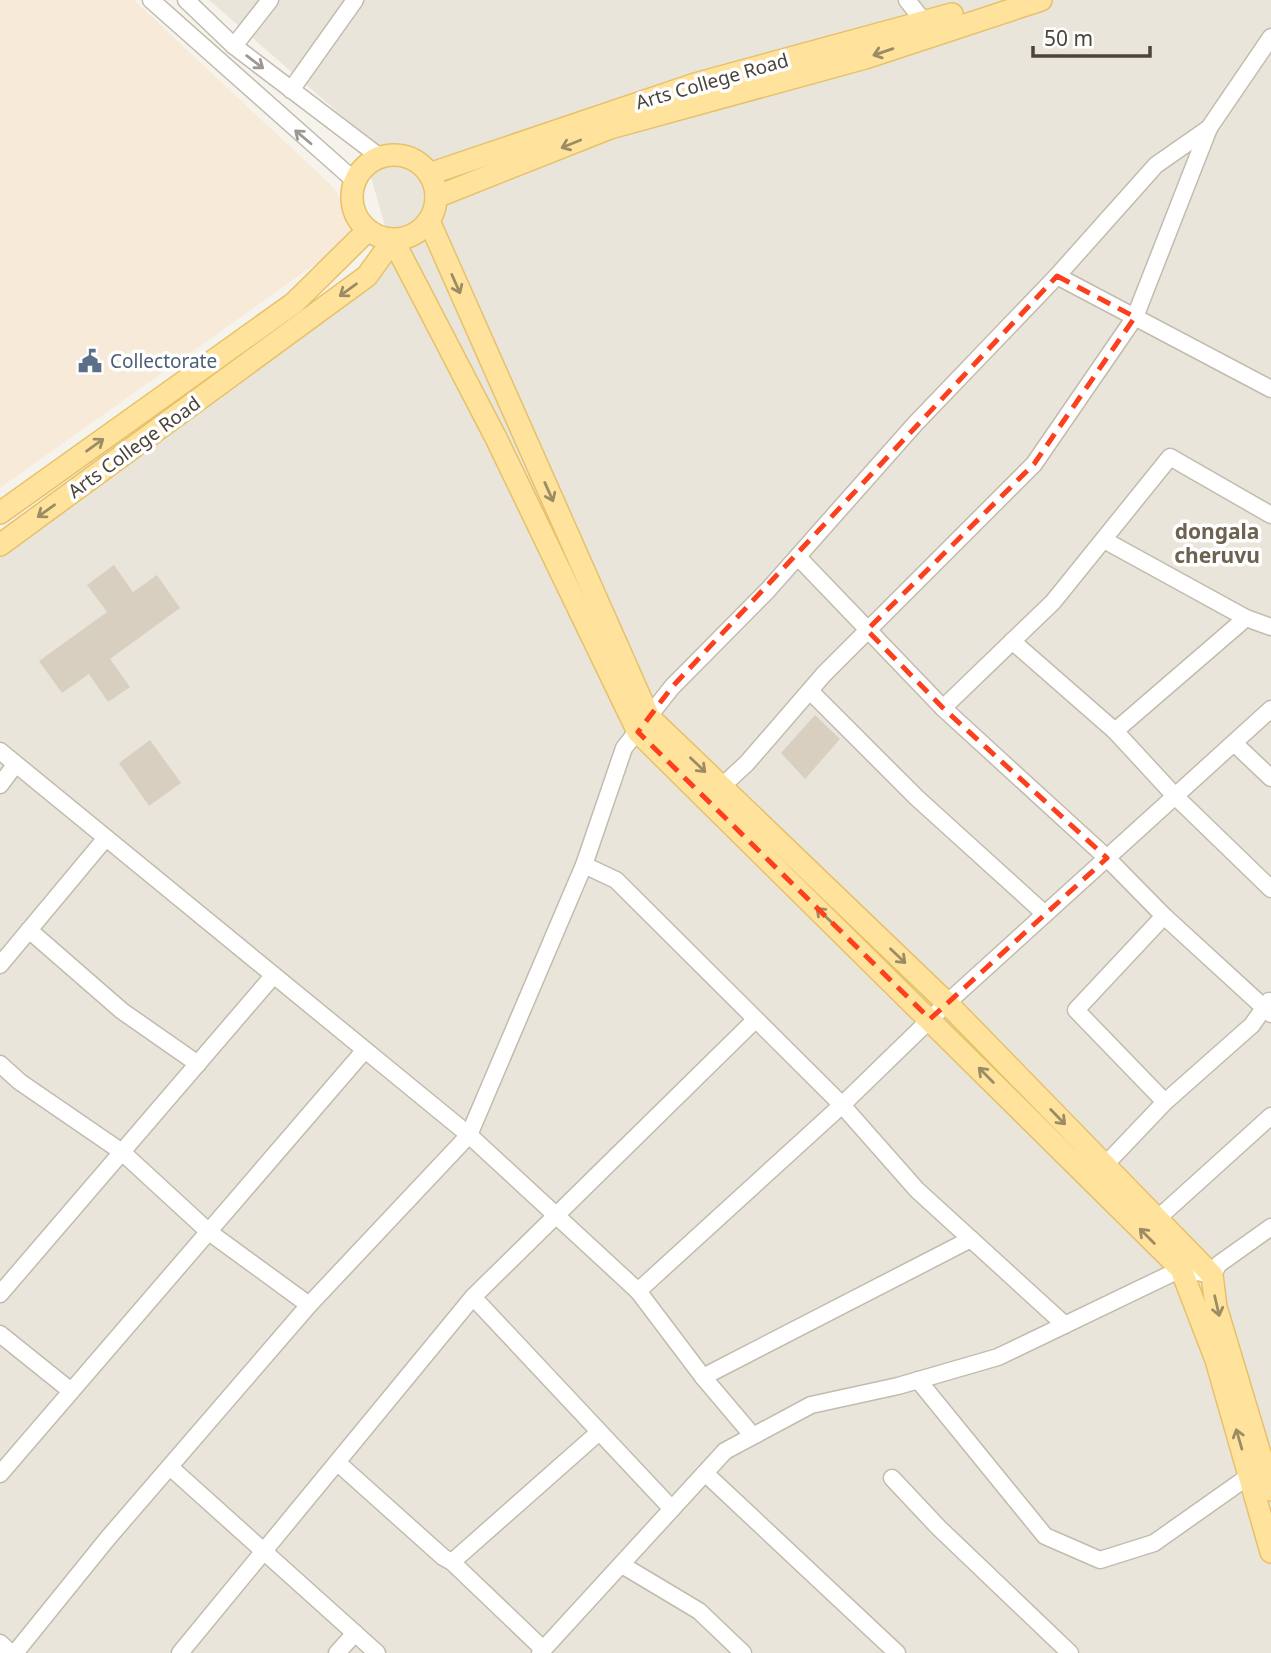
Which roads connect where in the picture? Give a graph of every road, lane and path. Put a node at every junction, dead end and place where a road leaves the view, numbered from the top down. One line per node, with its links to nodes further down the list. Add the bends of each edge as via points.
1 (151, 0): 15 (street, one-way to 1)
2 (186, 0): 10 (street)
3 (270, 0): 10 (street)
4 (355, 0): 11 (street)
5 (907, 0): 8 (street)
6 (999, 0): 8 (main road, Arts College Road)
7 (1041, 0): 16 (main road, one-way to 16, via 865,58 610,128)
8 (925, 23): 14 (main road, Arts College Road, via 695,84)
9 (1271, 37): 12 (street)
10 (234, 46): 11 (street, one-way to 11)
11 (291, 90): 13 (street)
12 (1209, 128): 20 (street, via 1156,165); 21 (street)
13 (380, 158): 14 (main road, via 407,157); 15 (main road)
14 (429, 174): 16 (main road)
15 (355, 181): 18 (main road, via 353,208)
16 (436, 197): 17 (main road)
17 (429, 222): 19 (main road, via 413,235); 35 (main road, one-way to 35)
18 (368, 230): 19 (main road); 23 (main road, one-way to 18, via 294,303)
19 (393, 240): 26 (main road, Arts College Road, one-way to 26, via 367,276); 35 (main road)
20 (1057, 276): 21 (street); 27 (street, via 915,424)
21 (1135, 317): 22 (street); 30 (street, via 1034,464)
22 (1271, 389)
23 (0, 513)
24 (1271, 514): 25 (street, via 1170,457)
25 (1104, 540): 28 (street); 31 (street, via 1053,602)
26 (0, 545)
27 (798, 557): 30 (street); 35 (street, via 672,687)
28 (1246, 618): 29 (street); 36 (street)
29 (1271, 627)
30 (869, 629): 32 (street); 33 (street)
31 (1012, 641): 33 (street); 36 (street)
32 (810, 691): 42 (street); 48 (street)
33 (943, 708): 45 (street)
34 (1271, 709): 37 (street)
35 (643, 725): 42 (main road, one-way to 42); 46 (street, via 624,748); 55 (main road, one-way to 35)
36 (1115, 731): 43 (street)
37 (1234, 743): 40 (street); 43 (street)
38 (0, 751): 39 (street)
39 (15, 765): 41 (street); 44 (street)
40 (1271, 778)
41 (0, 785)
42 (722, 787): 53 (main road, one-way to 53)
43 (1175, 796): 45 (street); 47 (street)
44 (105, 839): 50 (street); 52 (street)
45 (1107, 858): 48 (street); 49 (street)
46 (584, 865): 56 (street, via 616,880); 63 (street)
47 (1271, 889)
48 (1045, 914): 53 (street)
49 (1164, 916): 54 (street); 60 (street, via 1076,1010)
50 (29, 930): 51 (street); 59 (street, via 122,1011)
51 (0, 965)
52 (273, 976): 57 (street); 59 (street)
53 (947, 1003): 55 (street); 65 (main road, one-way to 65)
54 (1269, 1007): 60 (street)
55 (930, 1019): 61 (street); 71 (main road, one-way to 55)
56 (755, 1020): 61 (street); 66 (street)
57 (363, 1051): 63 (street); 69 (street)
58 (0, 1064): 64 (street)
59 (198, 1064): 64 (street)
60 (1165, 1102): 65 (street)
61 (842, 1105): 70 (street, via 917,1190); 73 (street)
62 (1271, 1116): 67 (street)
63 (469, 1135): 66 (street); 76 (street)
64 (122, 1152): 69 (street); 74 (street)
65 (1105, 1165): 67 (main road)
66 (556, 1215): 73 (street); 75 (street)
67 (1157, 1219): 72 (main road)
68 (1271, 1227): 72 (street, via 1219,1264)
69 (209, 1231): 76 (street); 81 (street)
70 (971, 1239): 77 (street); 79 (street)
71 (1181, 1269): 72 (street); 77 (street); 86 (main road, one-way to 71)
72 (1212, 1275): 86 (main road, one-way to 86)
73 (638, 1291): 79 (street)
74 (0, 1294)
75 (473, 1297): 82 (street); 84 (street)
76 (310, 1305): 85 (street)
77 (1065, 1325): 80 (street, via 998,1357)
78 (0, 1334): 81 (street)
79 (703, 1377): 83 (street)
80 (918, 1380): 83 (street, via 811,1405); 86 (street, via 1045,1536 1100,1559 1154,1543)
81 (71, 1391): 88 (street)
82 (598, 1433): 91 (street); 94 (street)
83 (753, 1436): 87 (street, via 725,1451)
84 (338, 1463): 93 (street); 94 (street)
85 (170, 1468): 93 (street); 99 (street)
86 (1257, 1471): 90 (main road); 92 (main road)
87 (705, 1473): 91 (street); 104 (street)
88 (0, 1474)
89 (892, 1478): 105 (street)
90 (1271, 1490)
91 (672, 1509): 95 (street)
92 (1271, 1552)
93 (263, 1553): 96 (street); 100 (street)
94 (452, 1562): 98 (street)
95 (622, 1564): 98 (street); 103 (street, via 699,1611)
96 (355, 1633): 101 (street); 102 (street)
97 (0, 1643): 99 (street)
98 (542, 1651)
99 (13, 1653)
100 (180, 1653)
101 (337, 1653)
102 (377, 1653)
103 (743, 1653)
104 (897, 1653)
105 (1069, 1653)

